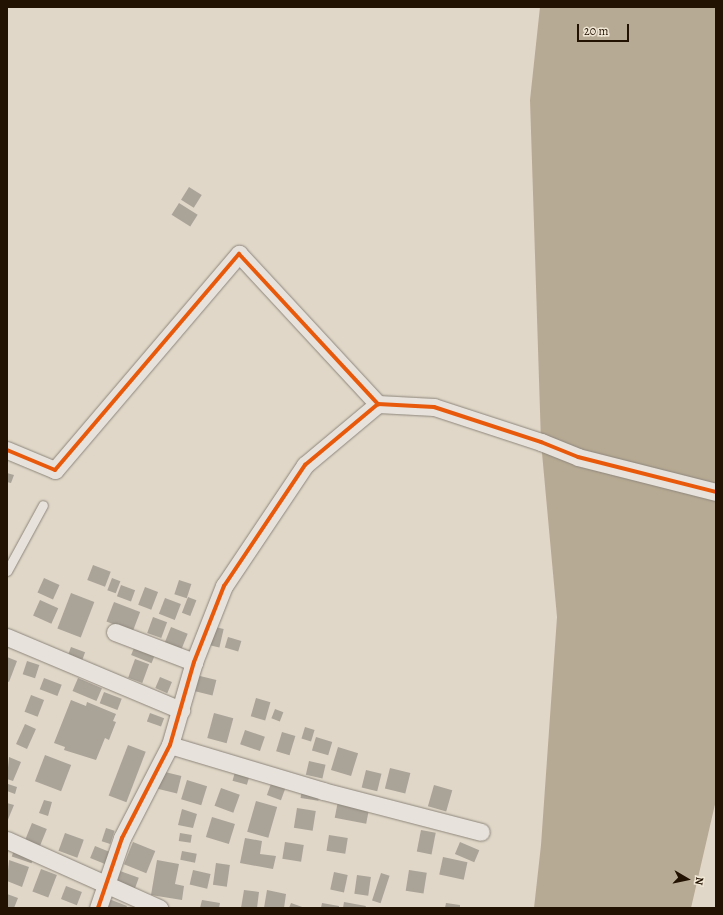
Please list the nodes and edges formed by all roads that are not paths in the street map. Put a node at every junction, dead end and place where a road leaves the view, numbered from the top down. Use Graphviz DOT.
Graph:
graph roads {
  1 [pos="378,404"];
  2 [pos="7,450"];
  3 [pos="716,492"];
  4 [pos="43,505"];
  5 [pos="7,571"];
  6 [pos="115,632"];
  7 [pos="7,637"];
  8 [pos="194,662"];
  9 [pos="182,710"];
  10 [pos="170,745"];
  11 [pos="481,832"];
  12 [pos="7,840"];
  13 [pos="107,884"];
  14 [pos="98,908"];
  15 [pos="159,908"];
  1 -- 2 [label="street"];
  1 -- 3 [label="street"];
  1 -- 8 [label="street"];
  4 -- 5 [label="lane"];
  6 -- 8 [label="street"];
  7 -- 9 [label="street"];
  8 -- 9 [label="street"];
  9 -- 10 [label="street"];
  10 -- 11 [label="street"];
  10 -- 13 [label="street"];
  12 -- 13 [label="street"];
  13 -- 14 [label="street"];
  13 -- 15 [label="street"];
}
